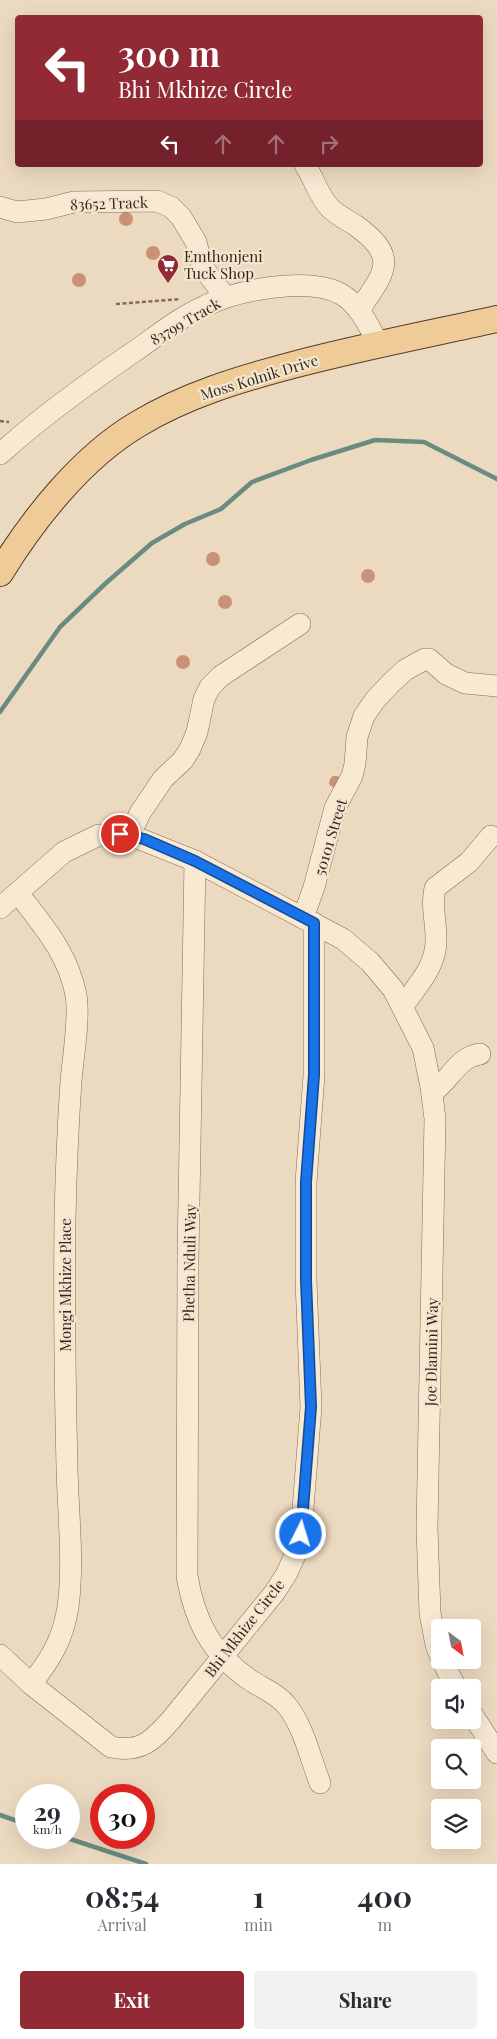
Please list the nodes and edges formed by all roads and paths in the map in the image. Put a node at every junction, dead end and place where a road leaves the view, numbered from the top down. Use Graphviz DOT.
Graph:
graph roads {
  1 [pos="306,167"];
  2 [pos="0,207"];
  3 [pos="225,297"];
  4 [pos="180,299"];
  5 [pos="116,304"];
  6 [pos="359,310"];
  7 [pos="497,319"];
  8 [pos="379,345"];
  9 [pos="0,454"];
  10 [pos="0,573"];
  11 [pos="300,624"];
  12 [pos="497,686"];
  13 [pos="130,835"];
  14 [pos="491,836"];
  15 [pos="195,861"];
  16 [pos="18,893"];
  17 [pos="0,908"];
  18 [pos="309,920"];
  19 [pos="403,1006"];
  20 [pos="480,1054"];
  21 [pos="432,1093"];
  22 [pos="431,1619"];
  23 [pos="0,1654"];
  24 [pos="222,1657"];
  25 [pos="31,1684"];
  26 [pos="481,1725"];
  27 [pos="495,1743"];
  28 [pos="320,1784"];
  1 -- 6 [label="street"];
  2 -- 3 [label="street, 83652 Track"];
  3 -- 6 [label="street, 83799 Track"];
  3 -- 9 [label="street, 83799 Track"];
  4 -- 5 [label="path"];
  6 -- 8 [label="street, 83799 Track"];
  7 -- 8 [label="main road, Moss Kolnik Drive"];
  8 -- 10 [label="main road, Moss Kolnik Drive"];
  11 -- 13 [label="street"];
  12 -- 18 [label="street, 50101 Street"];
  13 -- 15 [label="street"];
  13 -- 16 [label="street"];
  14 -- 19 [label="street"];
  15 -- 18 [label="street"];
  15 -- 24 [label="street, Phetha Nduli Way"];
  16 -- 17 [label="street"];
  16 -- 25 [label="street, Mongi Mkhize Place"];
  18 -- 19 [label="street"];
  18 -- 24 [label="street, Bhi Mkhize Circle"];
  19 -- 21 [label="street, Joe Dlamini Way"];
  20 -- 21 [label="street"];
  21 -- 22 [label="street, Joe Dlamini Way"];
  23 -- 25 [label="street, Bhi Mkhize Circle"];
  24 -- 25 [label="street, Bhi Mkhize Circle"];
  24 -- 28 [label="street, Phetha Nduli Way"];
  26 -- 27 [label="street"];
}
